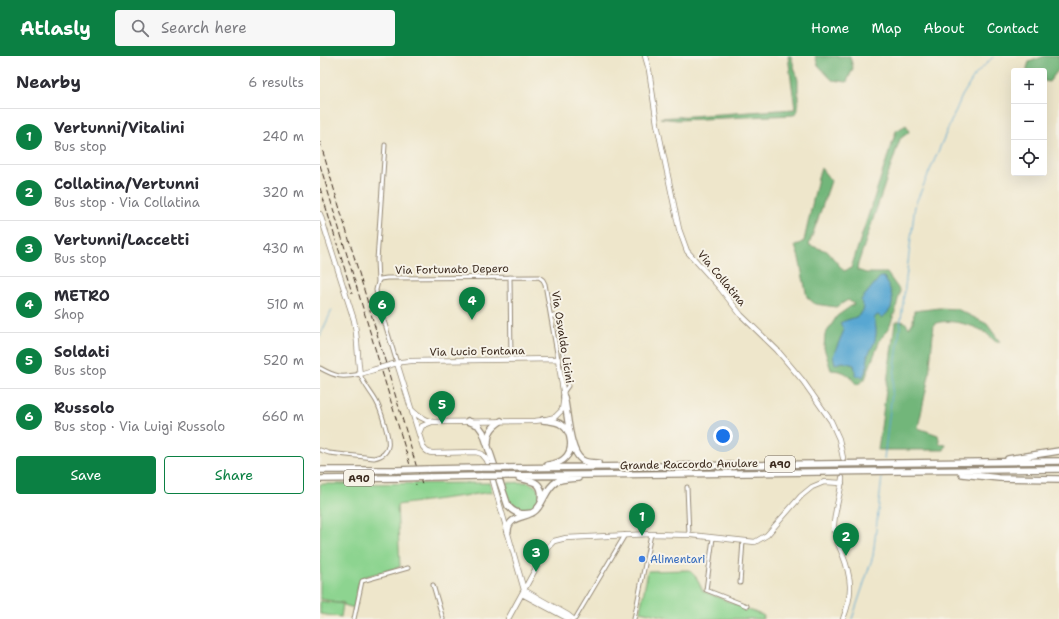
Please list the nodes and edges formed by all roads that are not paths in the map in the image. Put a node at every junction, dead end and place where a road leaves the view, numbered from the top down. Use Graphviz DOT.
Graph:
graph roads {
  1 [pos="645,56"];
  2 [pos="385,145"];
  3 [pos="320,214"];
  4 [pos="510,277"];
  5 [pos="543,280"];
  6 [pos="378,282"];
  7 [pos="550,315"];
  8 [pos="511,359"];
  9 [pos="558,360"];
  10 [pos="396,363"];
  11 [pos="320,368"];
  12 [pos="360,374"];
  13 [pos="563,395"];
  14 [pos="412,409"];
  15 [pos="543,420"];
  16 [pos="468,421"];
  17 [pos="501,421"];
  18 [pos="433,422"];
  19 [pos="419,435"];
  20 [pos="489,447"];
  21 [pos="320,450"];
  22 [pos="1059,451"];
  23 [pos="843,458"];
  24 [pos="1059,461"];
  25 [pos="988,462"];
  26 [pos="528,467"];
  27 [pos="630,467"];
  28 [pos="1059,469"];
  29 [pos="320,470"];
  30 [pos="945,471"];
  31 [pos="607,475"];
  32 [pos="505,476"];
  33 [pos="1059,478"];
  34 [pos="320,479"];
  35 [pos="687,487"];
  36 [pos="541,502"];
  37 [pos="532,513"];
  38 [pos="508,532"];
  39 [pos="651,534"];
  40 [pos="625,535"];
  41 [pos="689,535"];
  42 [pos="713,538"];
  43 [pos="743,541"];
  44 [pos="408,568"];
  45 [pos="740,583"];
  46 [pos="433,585"];
  47 [pos="523,592"];
  48 [pos="747,606"];
  49 [pos="567,617"];
  50 [pos="354,619"];
  51 [pos="443,619"];
  52 [pos="508,619"];
  53 [pos="574,619"];
  54 [pos="634,619"];
  55 [pos="843,619"];
  1 -- 23 [label="street, Via Collatina"];
  2 -- 6 [label="street"];
  3 -- 12 [label="street"];
  4 -- 5 [label="street, Via Fortunato Depero"];
  4 -- 6 [label="street, Via Fortunato Depero"];
  4 -- 8 [label="street"];
  5 -- 7 [label="street, Via Osvaldo Licini"];
  6 -- 10 [label="street"];
  7 -- 9 [label="street, Via Osvaldo Licini"];
  7 -- 13 [label="street"];
  8 -- 9 [label="street, Via Lucio Fontana"];
  8 -- 10 [label="street, Via Lucio Fontana"];
  9 -- 13 [label="street, Via Osvaldo Licini"];
  10 -- 12 [label="street, Via Lucio Fontana, bridge"];
  10 -- 14 [label="street"];
  11 -- 12 [label="street"];
  12 -- 21 [label="street"];
  13 -- 15 [label="street"];
  13 -- 27 [label="highway"];
  14 -- 18 [label="street"];
  14 -- 19 [label="street"];
  15 -- 17 [label="street"];
  15 -- 26 [label="highway"];
  16 -- 17 [label="street"];
  16 -- 18 [label="street"];
  16 -- 20 [label="highway"];
  17 -- 20 [label="highway"];
  18 -- 19 [label="street"];
  19 -- 38 [label="street"];
  20 -- 37 [label="highway"];
  22 -- 25 [label="highway"];
  24 -- 25 [label="highway, Grande Raccordo Anulare / A90"];
  25 -- 27 [label="highway, Grande Raccordo Anulare / A90"];
  26 -- 27 [label="highway, Grande Raccordo Anulare / A90"];
  26 -- 29 [label="highway, Grande Raccordo Anulare / A90, bridge"];
  28 -- 30 [label="highway, Grande Raccordo Anulare / A90"];
  30 -- 31 [label="highway, Grande Raccordo Anulare / A90"];
  30 -- 33 [label="highway"];
  31 -- 32 [label="highway, Grande Raccordo Anulare / A90"];
  31 -- 36 [label="highway"];
  32 -- 34 [label="highway, Grande Raccordo Anulare / A90, bridge"];
  32 -- 36 [label="highway"];
  35 -- 41 [label="street"];
  36 -- 37 [label="highway"];
  37 -- 38 [label="highway"];
  38 -- 47 [label="street"];
  39 -- 40 [label="street"];
  39 -- 41 [label="street"];
  39 -- 54 [label="street"];
  40 -- 47 [label="street"];
  40 -- 53 [label="street"];
  41 -- 42 [label="street"];
  42 -- 43 [label="street"];
  42 -- 48 [label="street"];
  43 -- 45 [label="street"];
  43 -- 55 [label="street"];
  44 -- 50 [label="street"];
  46 -- 51 [label="street"];
  47 -- 49 [label="street"];
  47 -- 52 [label="street"];
  49 -- 53 [label="street"];
}
